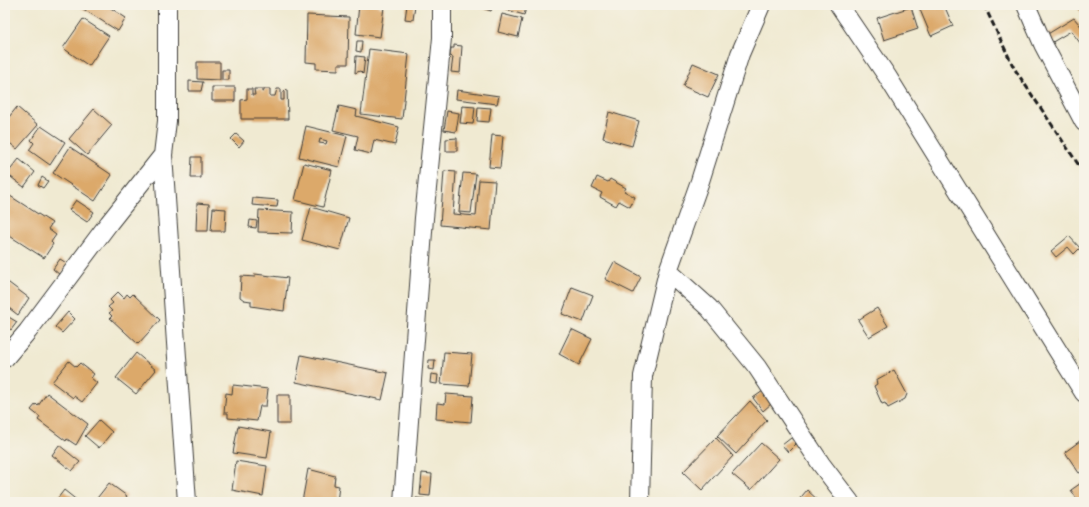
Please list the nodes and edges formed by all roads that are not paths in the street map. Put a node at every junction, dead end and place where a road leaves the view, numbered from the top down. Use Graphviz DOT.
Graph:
graph roads {
  1 [pos="167,5"];
  2 [pos="442,5"];
  3 [pos="761,5"];
  4 [pos="839,5"];
  5 [pos="1026,5"];
  6 [pos="1084,122"];
  7 [pos="163,155"];
  8 [pos="668,271"];
  9 [pos="5,358"];
  10 [pos="1084,393"];
  11 [pos="187,502"];
  12 [pos="403,502"];
  13 [pos="640,502"];
  14 [pos="850,502"];
  1 -- 7 [label="street"];
  2 -- 12 [label="street"];
  3 -- 8 [label="street"];
  4 -- 10 [label="street"];
  5 -- 6 [label="street"];
  7 -- 9 [label="street"];
  7 -- 11 [label="street"];
  8 -- 13 [label="street"];
  8 -- 14 [label="street"];
}
